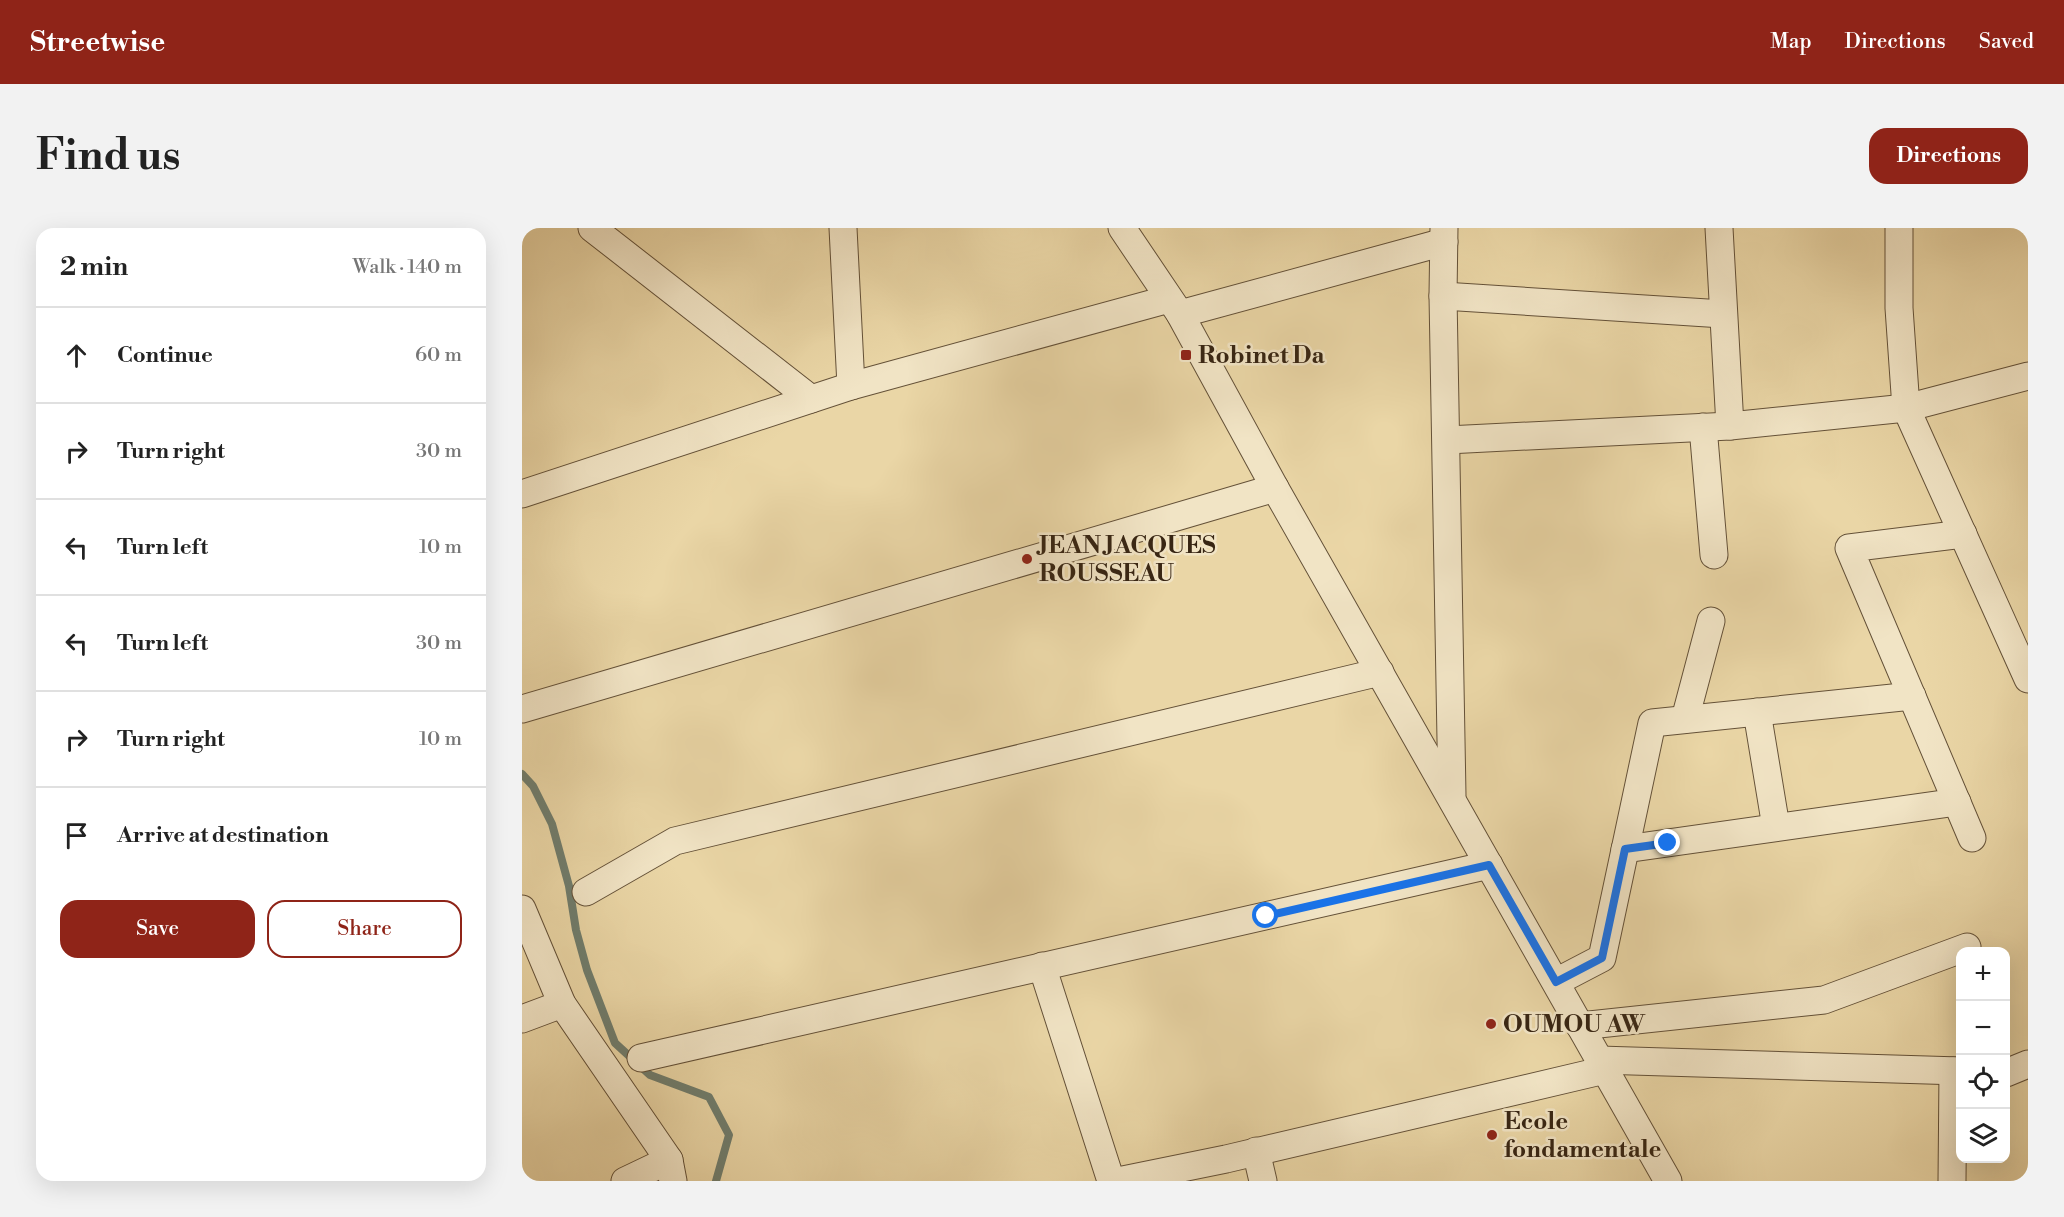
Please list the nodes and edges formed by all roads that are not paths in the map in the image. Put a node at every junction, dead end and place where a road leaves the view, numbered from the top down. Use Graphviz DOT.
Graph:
graph roads {
  1 [pos="592,228"];
  2 [pos="843,228"];
  3 [pos="1122,228"];
  4 [pos="1719,228"];
  5 [pos="1899,228"];
  6 [pos="1444,235"];
  7 [pos="1443,297"];
  8 [pos="1175,307"];
  9 [pos="1723,314"];
  10 [pos="2028,376"];
  11 [pos="851,386"];
  12 [pos="811,399"];
  13 [pos="1906,408"];
  14 [pos="1716,427"];
  15 [pos="1447,440"];
  16 [pos="1275,488"];
  17 [pos="522,494"];
  18 [pos="1963,534"];
  19 [pos="1714,555"];
  20 [pos="1711,621"];
  21 [pos="1380,672"];
  22 [pos="2028,679"];
  23 [pos="1912,696"];
  24 [pos="522,709"];
  25 [pos="1757,712"];
  26 [pos="1685,719"];
  27 [pos="1452,800"];
  28 [pos="1957,802"];
  29 [pos="1776,827"];
  30 [pos="1972,838"];
  31 [pos="1625,849"];
  32 [pos="1489,865"];
  33 [pos="586,892"];
  34 [pos="522,909"];
  35 [pos="1956,951"];
  36 [pos="1042,966"];
  37 [pos="1556,982"];
  38 [pos="562,1004"];
  39 [pos="522,1019"];
  40 [pos="1580,1026"];
  41 [pos="641,1058"];
  42 [pos="2028,1064"];
  43 [pos="1602,1065"];
  44 [pos="1956,1071"];
  45 [pos="2010,1071"];
  46 [pos="2010,1073"];
  47 [pos="2028,1073"];
  48 [pos="1956,1093"];
  49 [pos="1257,1152"];
  50 [pos="671,1170"];
  51 [pos="625,1181"];
  52 [pos="1111,1181"];
  53 [pos="1118,1181"];
  54 [pos="1263,1181"];
  55 [pos="1668,1181"];
  56 [pos="1952,1181"];
  1 -- 12 [label="street"];
  2 -- 11 [label="street"];
  3 -- 8 [label="street"];
  4 -- 9 [label="street"];
  5 -- 13 [label="street"];
  6 -- 7 [label="street"];
  6 -- 8 [label="street"];
  7 -- 9 [label="street"];
  7 -- 15 [label="street"];
  8 -- 11 [label="street"];
  8 -- 16 [label="street"];
  9 -- 14 [label="street"];
  10 -- 13 [label="street"];
  11 -- 12 [label="street"];
  12 -- 17 [label="street"];
  13 -- 14 [label="street"];
  13 -- 18 [label="street"];
  14 -- 15 [label="street"];
  14 -- 19 [label="street"];
  15 -- 27 [label="street"];
  16 -- 21 [label="street"];
  16 -- 24 [label="street"];
  18 -- 22 [label="street"];
  18 -- 23 [label="street"];
  20 -- 26 [label="street"];
  21 -- 27 [label="street"];
  21 -- 33 [label="street"];
  23 -- 25 [label="street"];
  23 -- 28 [label="street"];
  25 -- 26 [label="street"];
  25 -- 29 [label="street"];
  26 -- 31 [label="street"];
  27 -- 32 [label="street"];
  28 -- 29 [label="street"];
  28 -- 30 [label="street"];
  29 -- 31 [label="street"];
  31 -- 37 [label="street"];
  32 -- 36 [label="street"];
  32 -- 37 [label="street"];
  34 -- 38 [label="street"];
  35 -- 40 [label="street"];
  36 -- 41 [label="street"];
  36 -- 52 [label="street"];
  37 -- 40 [label="street"];
  38 -- 39 [label="street"];
  38 -- 50 [label="street"];
  40 -- 43 [label="street"];
  42 -- 45 [label="street"];
  43 -- 44 [label="street"];
  43 -- 49 [label="street"];
  43 -- 55 [label="street"];
  46 -- 47 [label="street"];
  48 -- 56 [label="street"];
  49 -- 53 [label="street"];
  49 -- 54 [label="street"];
  50 -- 51 [label="street"];
}
